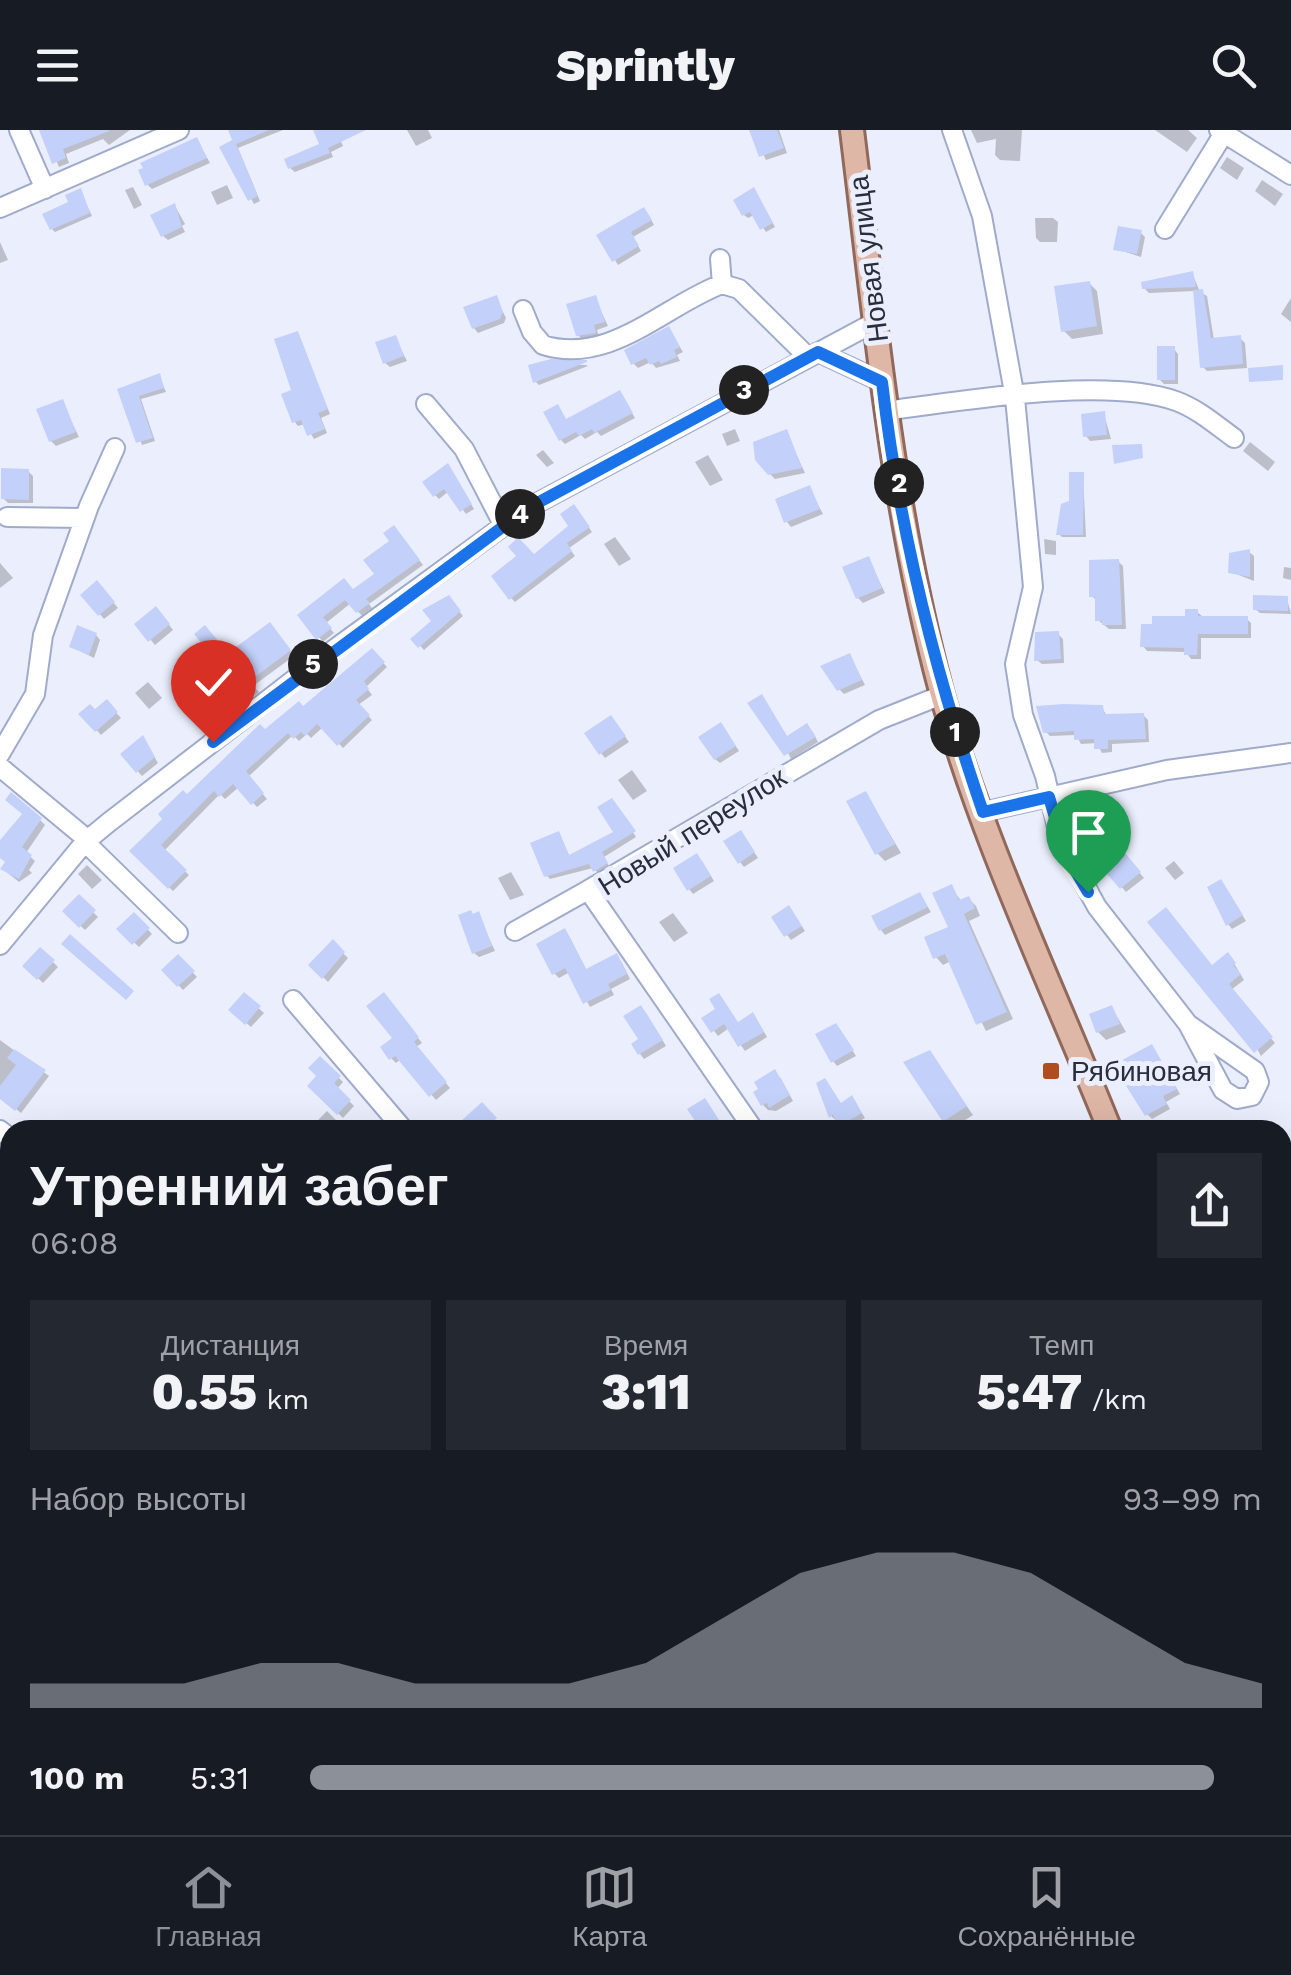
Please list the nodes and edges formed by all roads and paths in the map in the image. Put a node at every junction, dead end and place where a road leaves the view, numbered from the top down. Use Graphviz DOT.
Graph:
graph roads {
  1 [pos="19,130"];
  2 [pos="179,130"];
  3 [pos="852,130"];
  4 [pos="952,130"];
  5 [pos="1222,132"];
  6 [pos="1291,174"];
  7 [pos="45,188"];
  8 [pos="0,208"];
  9 [pos="1166,229"];
  10 [pos="720,260"];
  11 [pos="722,284"];
  12 [pos="523,310"];
  13 [pos="875,322"];
  14 [pos="813,355"];
  15 [pos="882,382"];
  16 [pos="1015,398"];
  17 [pos="426,404"];
  18 [pos="885,410"];
  19 [pos="1234,438"];
  20 [pos="115,448"];
  21 [pos="6,517"];
  22 [pos="84,518"];
  23 [pos="504,526"];
  24 [pos="942,695"];
  25 [pos="1291,753"];
  26 [pos="0,754"];
  27 [pos="0,767"];
  28 [pos="1049,797"];
  29 [pos="983,812"];
  30 [pos="86,841"];
  31 [pos="588,890"];
  32 [pos="516,931"];
  33 [pos="178,933"];
  34 [pos="0,945"];
  35 [pos="294,1000"];
  36 [pos="1188,1024"];
  37 [pos="396,1120"];
  38 [pos="747,1120"];
  39 [pos="1106,1120"];
  1 -- 7 [label="street"];
  2 -- 7 [label="street"];
  3 -- 13 [label="main road, Новая улица"];
  4 -- 16 [label="street"];
  5 -- 6 [label="street"];
  5 -- 9 [label="street"];
  7 -- 8 [label="street"];
  10 -- 11 [label="street"];
  11 -- 12 [label="street"];
  11 -- 14 [label="street"];
  13 -- 14 [label="street"];
  13 -- 15 [label="main road, Новая улица"];
  14 -- 15 [label="street"];
  14 -- 23 [label="street"];
  15 -- 18 [label="main road, Новая улица"];
  16 -- 18 [label="street"];
  16 -- 19 [label="street"];
  16 -- 28 [label="street"];
  17 -- 23 [label="street"];
  18 -- 24 [label="main road, Новая улица"];
  20 -- 22 [label="street"];
  21 -- 22 [label="street"];
  22 -- 26 [label="street"];
  23 -- 30 [label="street"];
  24 -- 29 [label="main road, Новая улица"];
  24 -- 31 [label="street, Новый переулок"];
  25 -- 28 [label="street"];
  27 -- 30 [label="street"];
  28 -- 29 [label="street"];
  28 -- 36 [label="street"];
  29 -- 39 [label="main road, Новая улица"];
  30 -- 33 [label="street"];
  30 -- 34 [label="street"];
  31 -- 32 [label="street"];
  31 -- 38 [label="street, Новый переулок"];
  35 -- 37 [label="street"];
}
